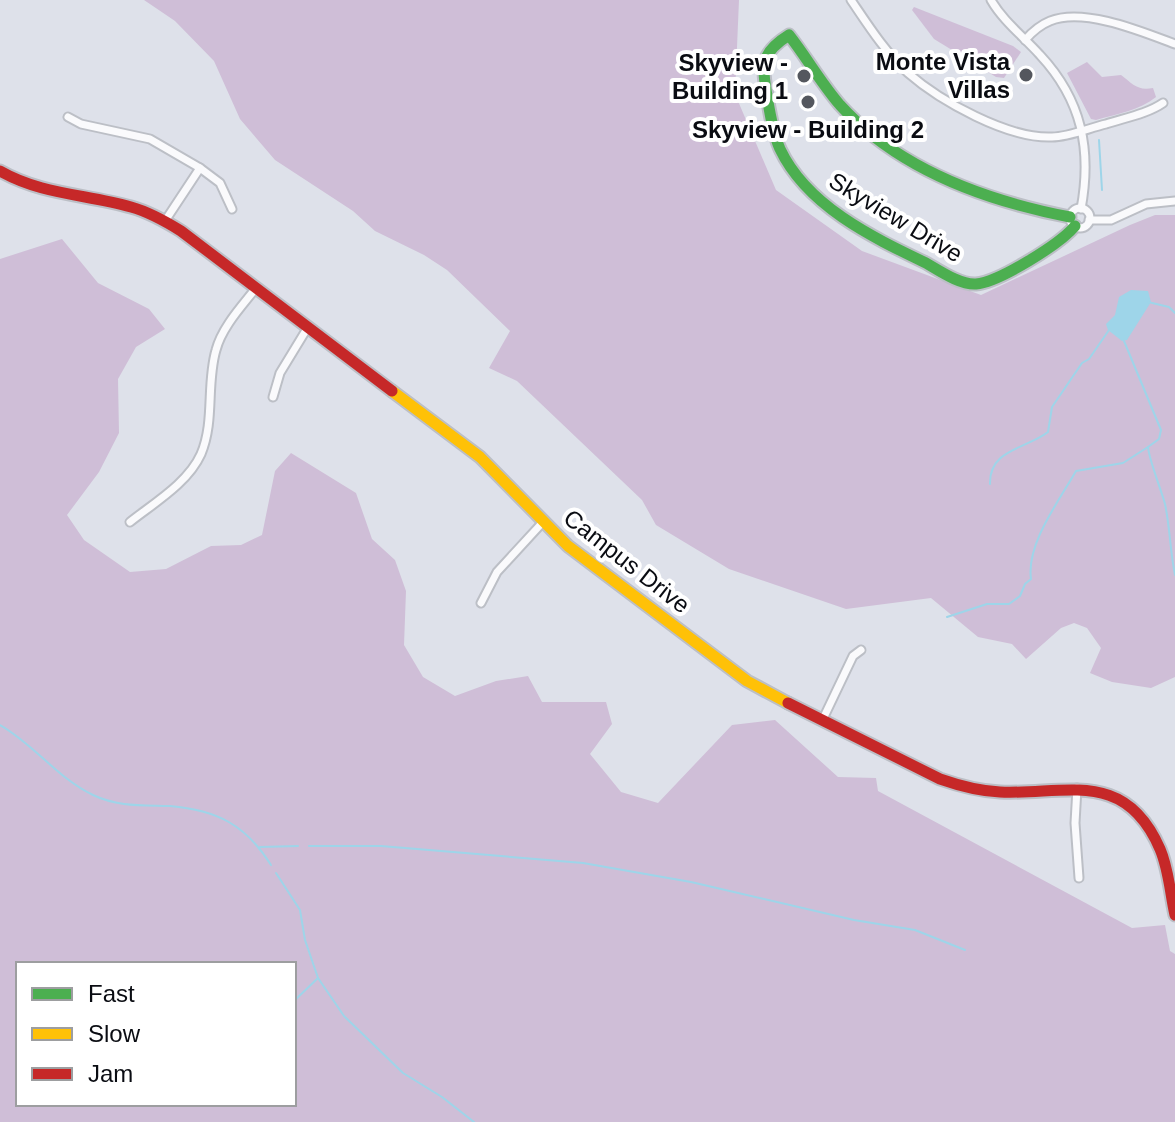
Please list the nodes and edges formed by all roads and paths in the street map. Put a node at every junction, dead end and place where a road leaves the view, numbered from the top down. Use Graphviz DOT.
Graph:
graph roads {
  1 [pos="851,0"];
  2 [pos="991,0"];
  3 [pos="1025,40"];
  4 [pos="1175,44"];
  5 [pos="1163,103"];
  6 [pos="68,117"];
  7 [pos="1083,130"];
  8 [pos="200,168"];
  9 [pos="0,171"];
  10 [pos="1175,201"];
  11 [pos="232,209"];
  12 [pos="1081,209"];
  13 [pos="1089,220"];
  14 [pos="165,221"];
  15 [pos="1072,221"];
  16 [pos="256,288"];
  17 [pos="308,327"];
  18 [pos="273,397"];
  19 [pos="130,522"];
  20 [pos="543,522"];
  21 [pos="481,603"];
  22 [pos="861,650"];
  23 [pos="822,721"];
  24 [pos="1077,788"];
  25 [pos="1079,878"];
  26 [pos="1172,879"];
  27 [pos="1175,915"];
  1 -- 7 [label="street"];
  2 -- 3 [label="street"];
  3 -- 4 [label="street"];
  3 -- 7 [label="street"];
  5 -- 7 [label="street"];
  6 -- 8 [label="street"];
  7 -- 12 [label="street"];
  8 -- 11 [label="street"];
  8 -- 14 [label="street"];
  9 -- 14 [label="street, Campus Drive"];
  10 -- 13 [label="street"];
  12 -- 13 [label="street"];
  12 -- 15 [label="street"];
  13 -- 15 [label="street"];
  14 -- 16 [label="street, Campus Drive"];
  15 -- 15 [label="street, Skyview Drive"];
  16 -- 17 [label="street, Campus Drive"];
  16 -- 19 [label="street"];
  17 -- 18 [label="street"];
  17 -- 20 [label="street, Campus Drive"];
  20 -- 21 [label="street"];
  20 -- 23 [label="street, Campus Drive"];
  22 -- 23 [label="street"];
  23 -- 24 [label="street, Campus Drive"];
  24 -- 25 [label="street"];
  24 -- 26 [label="street, Campus Drive"];
  26 -- 27 [label="street, Campus Drive"];
}
